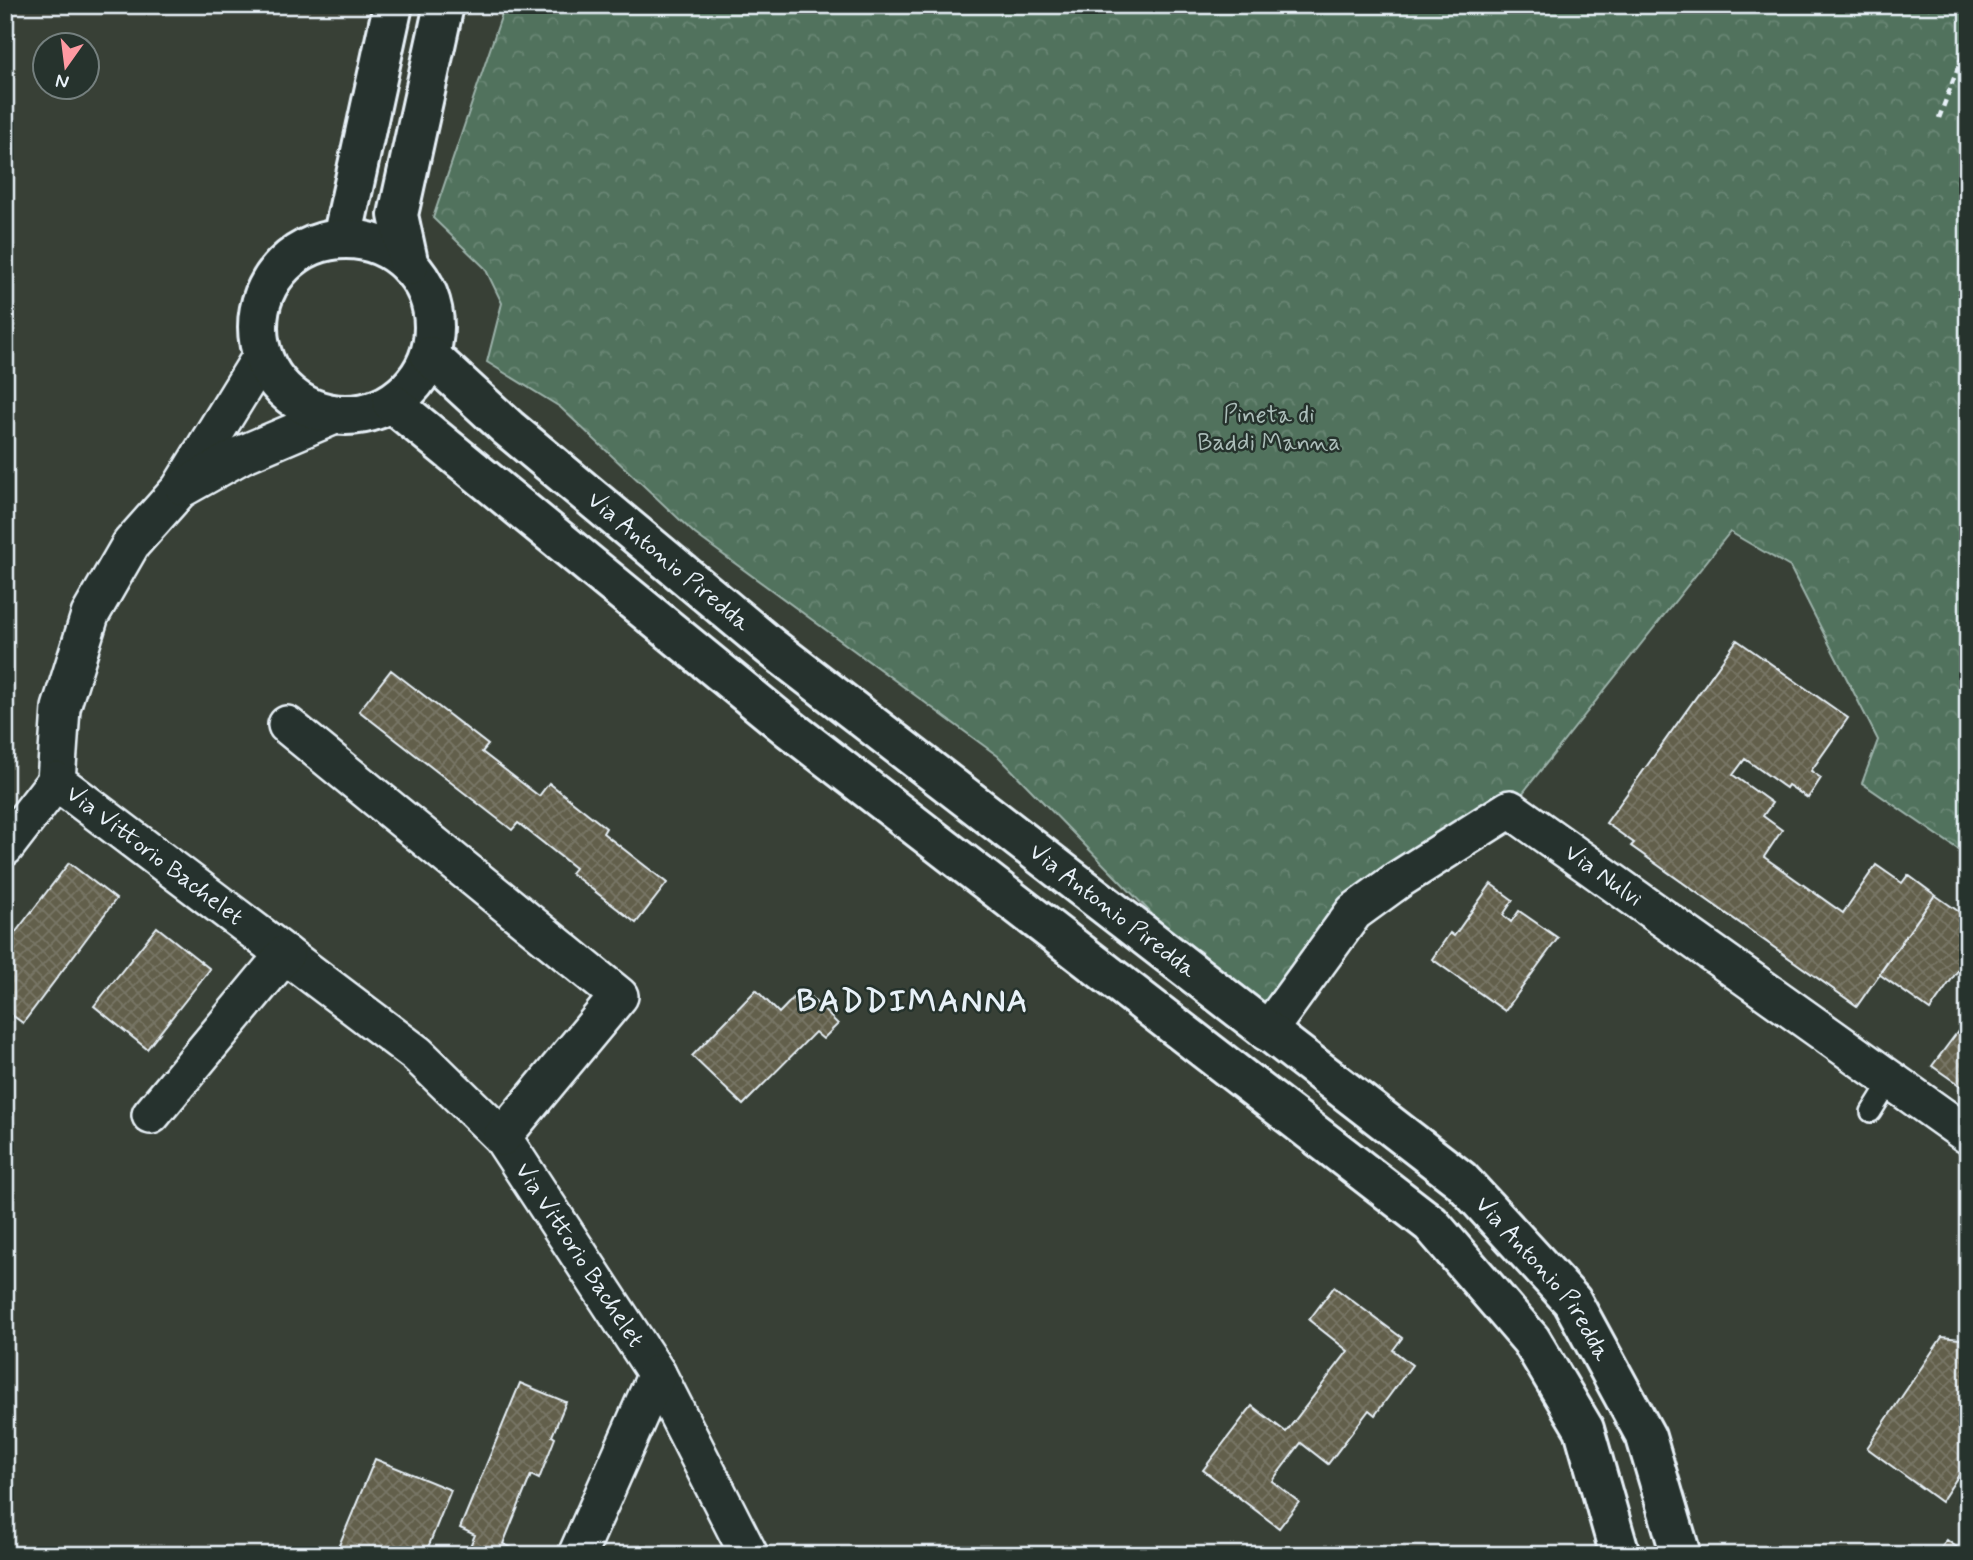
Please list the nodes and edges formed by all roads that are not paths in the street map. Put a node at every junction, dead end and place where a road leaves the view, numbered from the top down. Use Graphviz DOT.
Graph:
graph roads {
  1 [pos="393,5"];
  2 [pos="444,5"];
  3 [pos="342,239"];
  4 [pos="409,265"];
  5 [pos="262,356"];
  6 [pos="430,356"];
  7 [pos="392,403"];
  8 [pos="335,415"];
  9 [pos="180,489"];
  10 [pos="287,725"];
  11 [pos="56,781"];
  12 [pos="5,846"];
  13 [pos="285,954"];
  14 [pos="1267,1032"];
  15 [pos="1891,1080"];
  16 [pos="1871,1112"];
  17 [pos="151,1115"];
  18 [pos="1968,1135"];
  19 [pos="502,1137"];
  20 [pos="657,1374"];
  21 [pos="1618,1549"];
  22 [pos="577,1555"];
  23 [pos="749,1555"];
  24 [pos="1681,1555"];
  1 -- 3 [label="street"];
  2 -- 4 [label="street"];
  3 -- 4 [label="street"];
  3 -- 5 [label="street"];
  4 -- 6 [label="street"];
  5 -- 8 [label="street"];
  5 -- 9 [label="street, Via Vittorio Bachelet"];
  6 -- 7 [label="street"];
  6 -- 14 [label="street, Via Antonio Piredda"];
  7 -- 8 [label="street"];
  7 -- 21 [label="street, Via Antonio Piredda"];
  8 -- 9 [label="street, Via Vittorio Bachelet"];
  9 -- 11 [label="street, Via Vittorio Bachelet"];
  10 -- 19 [label="street, Via Vittorio Bachelet"];
  11 -- 12 [label="street"];
  11 -- 13 [label="street, Via Vittorio Bachelet"];
  13 -- 17 [label="street"];
  13 -- 19 [label="street, Via Vittorio Bachelet"];
  14 -- 15 [label="street, Via Nulvi"];
  14 -- 24 [label="street, Via Antonio Piredda"];
  15 -- 16 [label="lane"];
  15 -- 18 [label="street, Via Nulvi"];
  19 -- 20 [label="street, Via Vittorio Bachelet"];
  20 -- 22 [label="street"];
  20 -- 23 [label="street, Via Vittorio Bachelet"];
}
